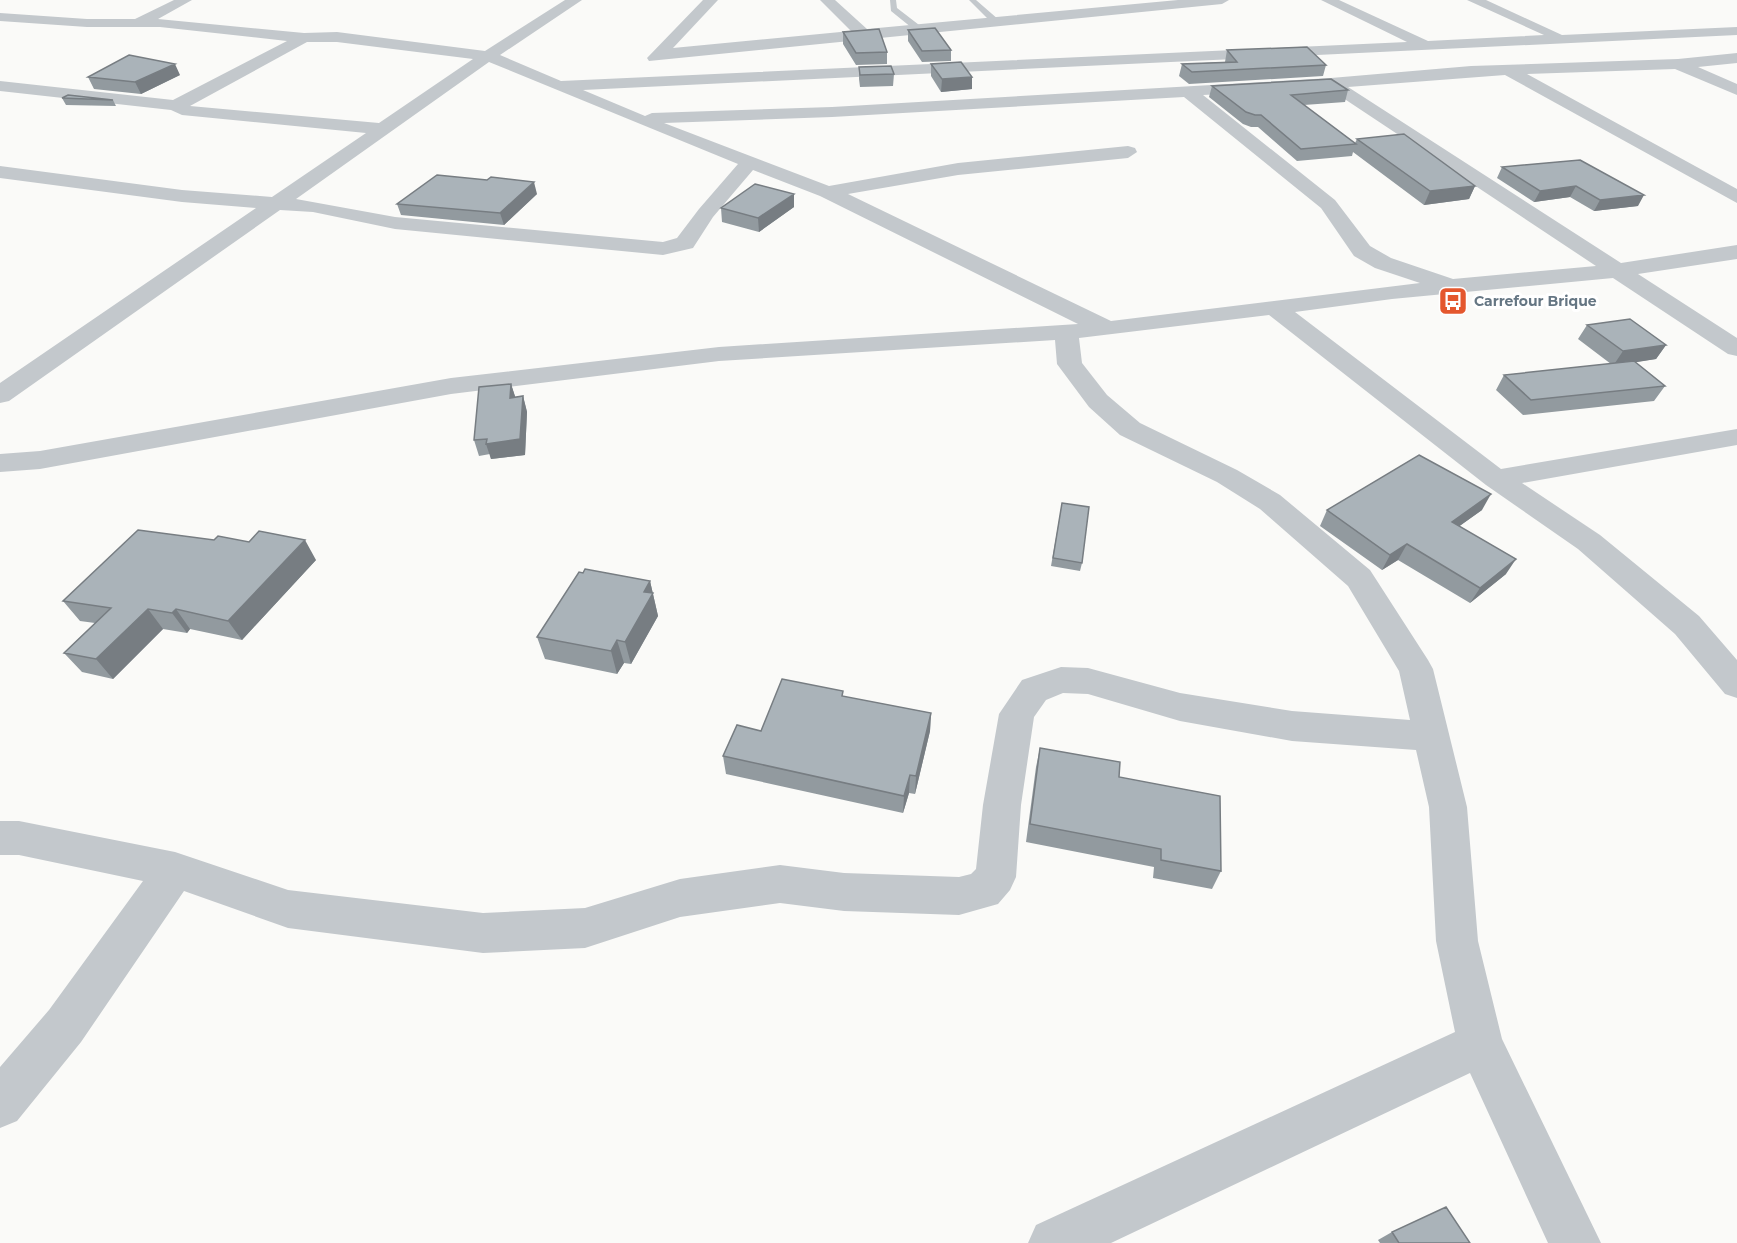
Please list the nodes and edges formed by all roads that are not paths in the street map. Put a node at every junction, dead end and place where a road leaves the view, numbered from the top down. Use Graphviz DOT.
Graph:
graph roads {
  1 [pos="185,0"];
  2 [pos="575,0"];
  3 [pos="711,0"];
  4 [pos="827,0"];
  5 [pos="893,0"];
  6 [pos="972,0"];
  7 [pos="1222,0"];
  8 [pos="1328,0"];
  9 [pos="1474,0"];
  10 [pos="1179,2"];
  11 [pos="1032,6"];
  12 [pos="0,17"];
  13 [pos="1048,17"];
  14 [pos="996,22"];
  15 [pos="138,23"];
  16 [pos="920,30"];
  17 [pos="1737,31"];
  18 [pos="1064,32"];
  19 [pos="864,35"];
  20 [pos="304,38"];
  21 [pos="1564,39"];
  22 [pos="1427,46"];
  23 [pos="1080,47"];
  24 [pos="665,53"];
  25 [pos="488,56"];
  26 [pos="1737,58"];
  27 [pos="1096,62"];
  28 [pos="1678,64"];
  29 [pos="1471,71"];
  30 [pos="1510,71"];
  31 [pos="617,83"];
  32 [pos="1331,83"];
  33 [pos="0,86"];
  34 [pos="559,86"];
  35 [pos="1186,90"];
  36 [pos="1737,90"];
  37 [pos="176,106"];
  38 [pos="635,118"];
  39 [pos="383,129"];
  40 [pos="1128,152"];
  41 [pos="749,163"];
  42 [pos="0,171"];
  43 [pos="827,192"];
  44 [pos="1737,197"];
  45 [pos="277,203"];
  46 [pos="1737,252"];
  47 [pos="1616,271"];
  48 [pos="1454,286"];
  49 [pos="1275,308"];
  50 [pos="1108,329"];
  51 [pos="1066,332"];
  52 [pos="1737,349"];
  53 [pos="0,395"];
  54 [pos="1737,437"];
  55 [pos="0,463"];
  56 [pos="1496,479"];
  57 [pos="1737,684"];
  58 [pos="1432,736"];
  59 [pos="0,838"];
  60 [pos="175,870"];
  61 [pos="1480,1044"];
  62 [pos="0,1104"];
  63 [pos="1054,1243"];
  64 [pos="1575,1243"];
  1 -- 15 [label="street"];
  2 -- 25 [label="street"];
  3 -- 24 [label="street"];
  4 -- 19 [label="street"];
  5 -- 16 [label="lane"];
  6 -- 14 [label="lane"];
  7 -- 10 [label="street"];
  8 -- 22 [label="street"];
  9 -- 21 [label="street"];
  10 -- 13 [label="street"];
  11 -- 13 [label="street"];
  12 -- 15 [label="street"];
  13 -- 14 [label="street"];
  13 -- 18 [label="street"];
  14 -- 16 [label="street"];
  15 -- 20 [label="street"];
  16 -- 19 [label="street"];
  17 -- 21 [label="street"];
  19 -- 24 [label="street"];
  20 -- 25 [label="street"];
  20 -- 37 [label="street"];
  21 -- 22 [label="street"];
  22 -- 27 [label="street"];
  22 -- 29 [label="street"];
  23 -- 27 [label="street"];
  24 -- 31 [label="street"];
  25 -- 34 [label="street"];
  25 -- 39 [label="street"];
  26 -- 28 [label="street"];
  27 -- 31 [label="street"];
  28 -- 30 [label="street"];
  28 -- 36 [label="street"];
  29 -- 30 [label="street"];
  29 -- 32 [label="street"];
  30 -- 44 [label="street"];
  31 -- 34 [label="street"];
  32 -- 35 [label="street"];
  32 -- 47 [label="street"];
  33 -- 37 [label="street"];
  34 -- 38 [label="street"];
  35 -- 38 [label="street"];
  35 -- 48 [label="street"];
  37 -- 39 [label="street"];
  38 -- 41 [label="street"];
  39 -- 45 [label="street"];
  40 -- 43 [label="street"];
  41 -- 43 [label="street"];
  41 -- 45 [label="street"];
  42 -- 45 [label="street"];
  43 -- 50 [label="street"];
  45 -- 53 [label="street"];
  46 -- 47 [label="street"];
  47 -- 48 [label="street"];
  47 -- 52 [label="street"];
  48 -- 49 [label="street"];
  49 -- 50 [label="street"];
  49 -- 56 [label="street"];
  50 -- 51 [label="street"];
  51 -- 55 [label="street"];
  51 -- 58 [label="street"];
  54 -- 56 [label="street"];
  56 -- 57 [label="street"];
  58 -- 60 [label="street"];
  58 -- 61 [label="street"];
  59 -- 60 [label="street"];
  60 -- 62 [label="street"];
  61 -- 63 [label="street"];
  61 -- 64 [label="street"];
}
